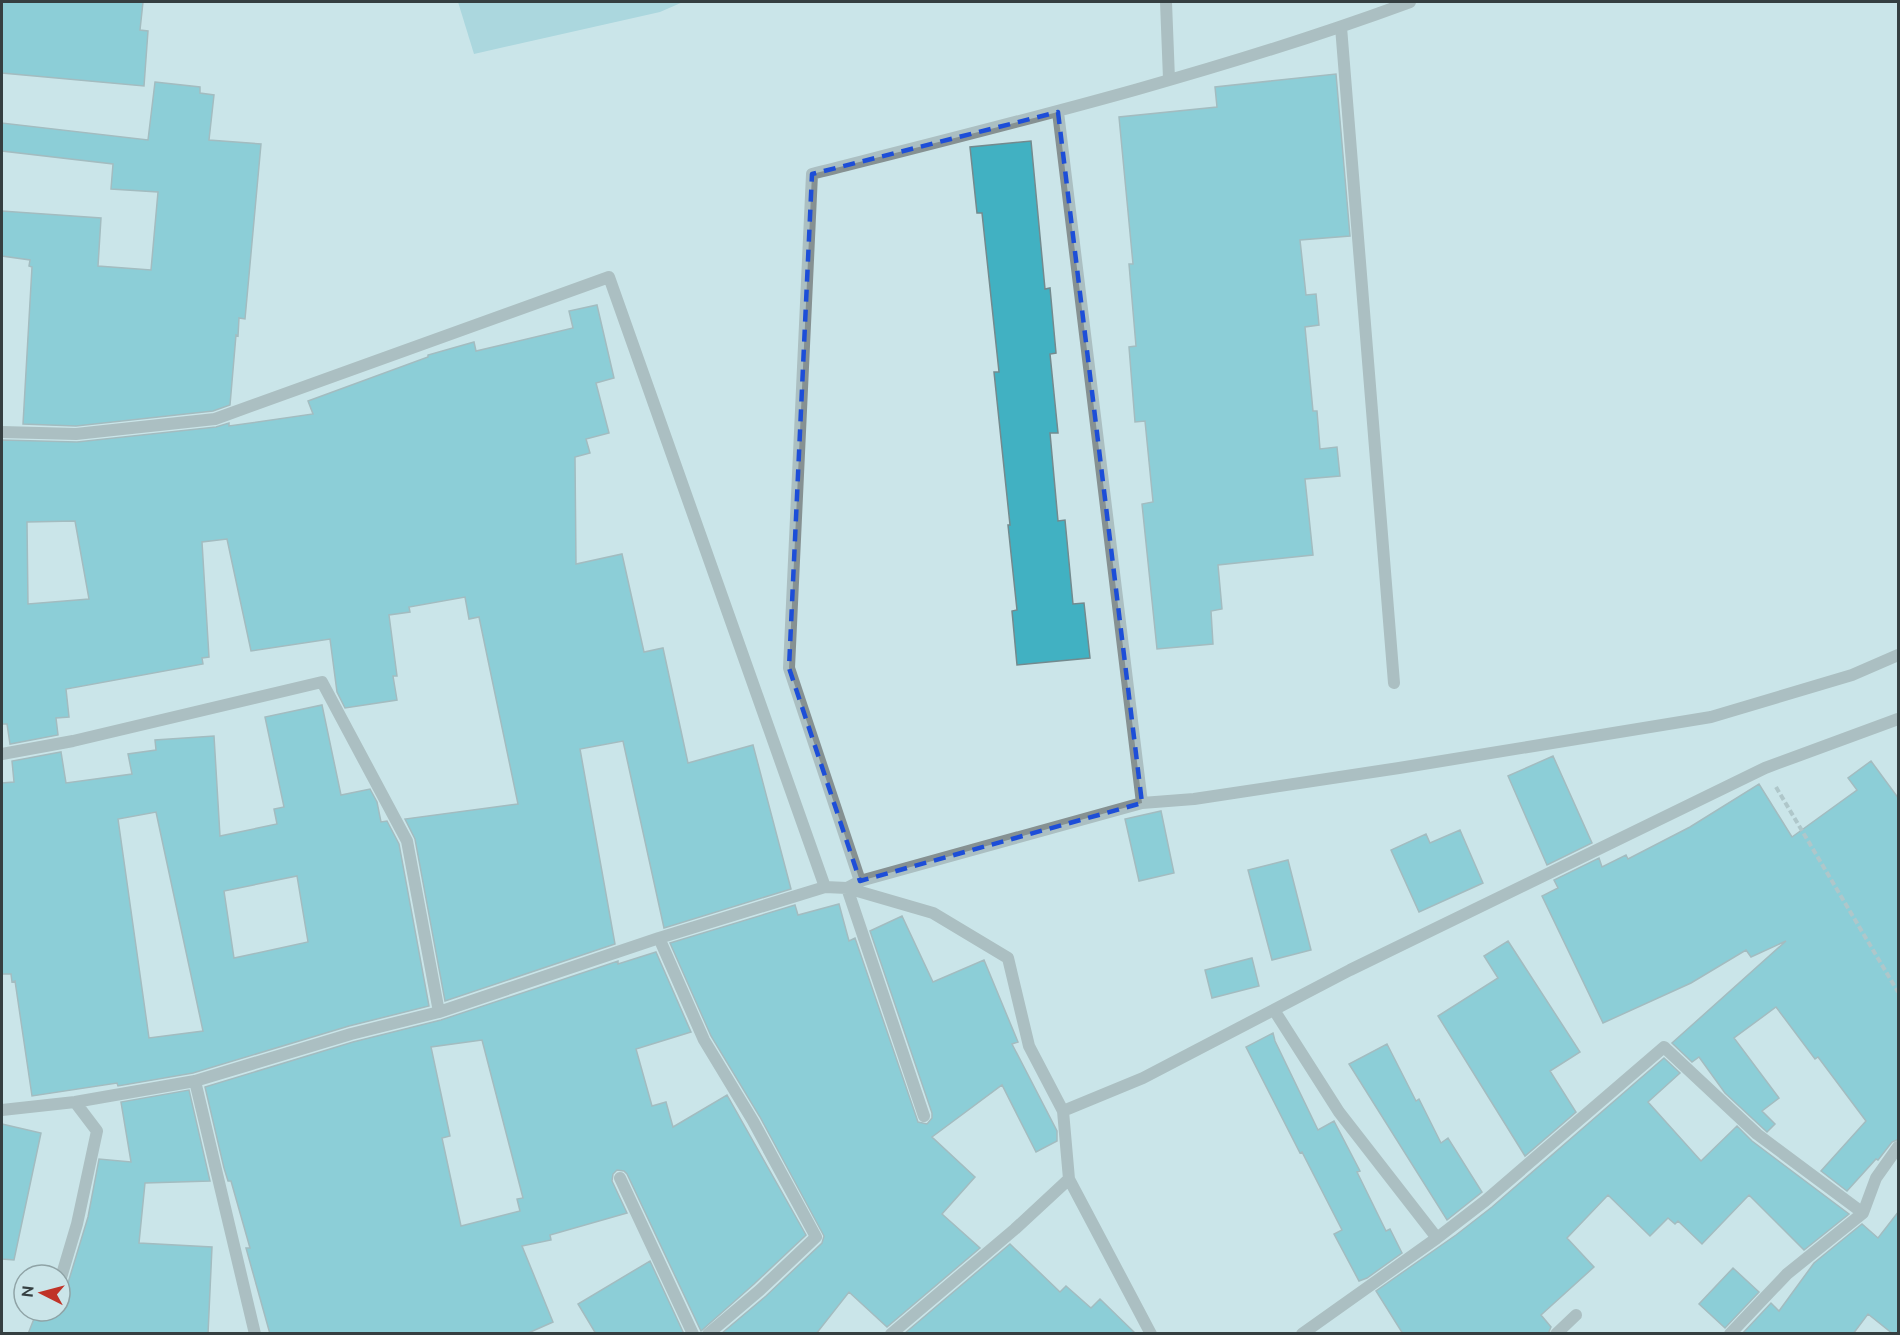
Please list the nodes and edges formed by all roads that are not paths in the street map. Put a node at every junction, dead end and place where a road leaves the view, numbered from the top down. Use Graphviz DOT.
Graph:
graph roads {
  1 [pos="1166,2"];
  2 [pos="1410,2"];
  3 [pos="1341,27"];
  4 [pos="1169,79"];
  5 [pos="1058,112"];
  6 [pos="2,432"];
  7 [pos="1899,655"];
  8 [pos="1394,683"];
  9 [pos="1899,719"];
  10 [pos="2,753"];
  11 [pos="1142,803"];
  12 [pos="860,881"];
  13 [pos="825,887"];
  14 [pos="847,888"];
  15 [pos="659,938"];
  16 [pos="1274,1010"];
  17 [pos="439,1011"];
  18 [pos="195,1081"];
  19 [pos="75,1102"];
  20 [pos="2,1110"];
  21 [pos="1063,1111"];
  22 [pos="924,1116"];
  23 [pos="1899,1147"];
  24 [pos="620,1178"];
  25 [pos="1069,1179"];
  26 [pos="1863,1213"];
  27 [pos="1437,1238"];
  28 [pos="65,1263"];
  29 [pos="1576,1315"];
  30 [pos="255,1334"];
  31 [pos="693,1334"];
  32 [pos="708,1334"];
  33 [pos="891,1334"];
  34 [pos="1151,1334"];
  35 [pos="1302,1334"];
  36 [pos="1556,1334"];
  37 [pos="1730,1334"];
  1 -- 4 [label="street"];
  2 -- 3 [label="street"];
  3 -- 4 [label="street"];
  3 -- 8 [label="street"];
  4 -- 5 [label="street"];
  5 -- 11 [label="street"];
  5 -- 12 [label="street"];
  6 -- 13 [label="street"];
  7 -- 11 [label="street"];
  9 -- 16 [label="street"];
  10 -- 17 [label="street"];
  11 -- 12 [label="street"];
  12 -- 14 [label="street"];
  13 -- 14 [label="street"];
  13 -- 15 [label="street"];
  14 -- 21 [label="street"];
  14 -- 22 [label="street"];
  15 -- 17 [label="street"];
  15 -- 32 [label="street"];
  16 -- 21 [label="street"];
  16 -- 27 [label="street"];
  17 -- 18 [label="street"];
  18 -- 19 [label="street"];
  18 -- 30 [label="street"];
  19 -- 20 [label="street"];
  19 -- 28 [label="street"];
  21 -- 25 [label="street"];
  23 -- 26 [label="street"];
  24 -- 31 [label="street"];
  25 -- 33 [label="street"];
  25 -- 34 [label="street"];
  26 -- 27 [label="street"];
  26 -- 37 [label="street"];
  27 -- 35 [label="street"];
  29 -- 36 [label="street"];
}
